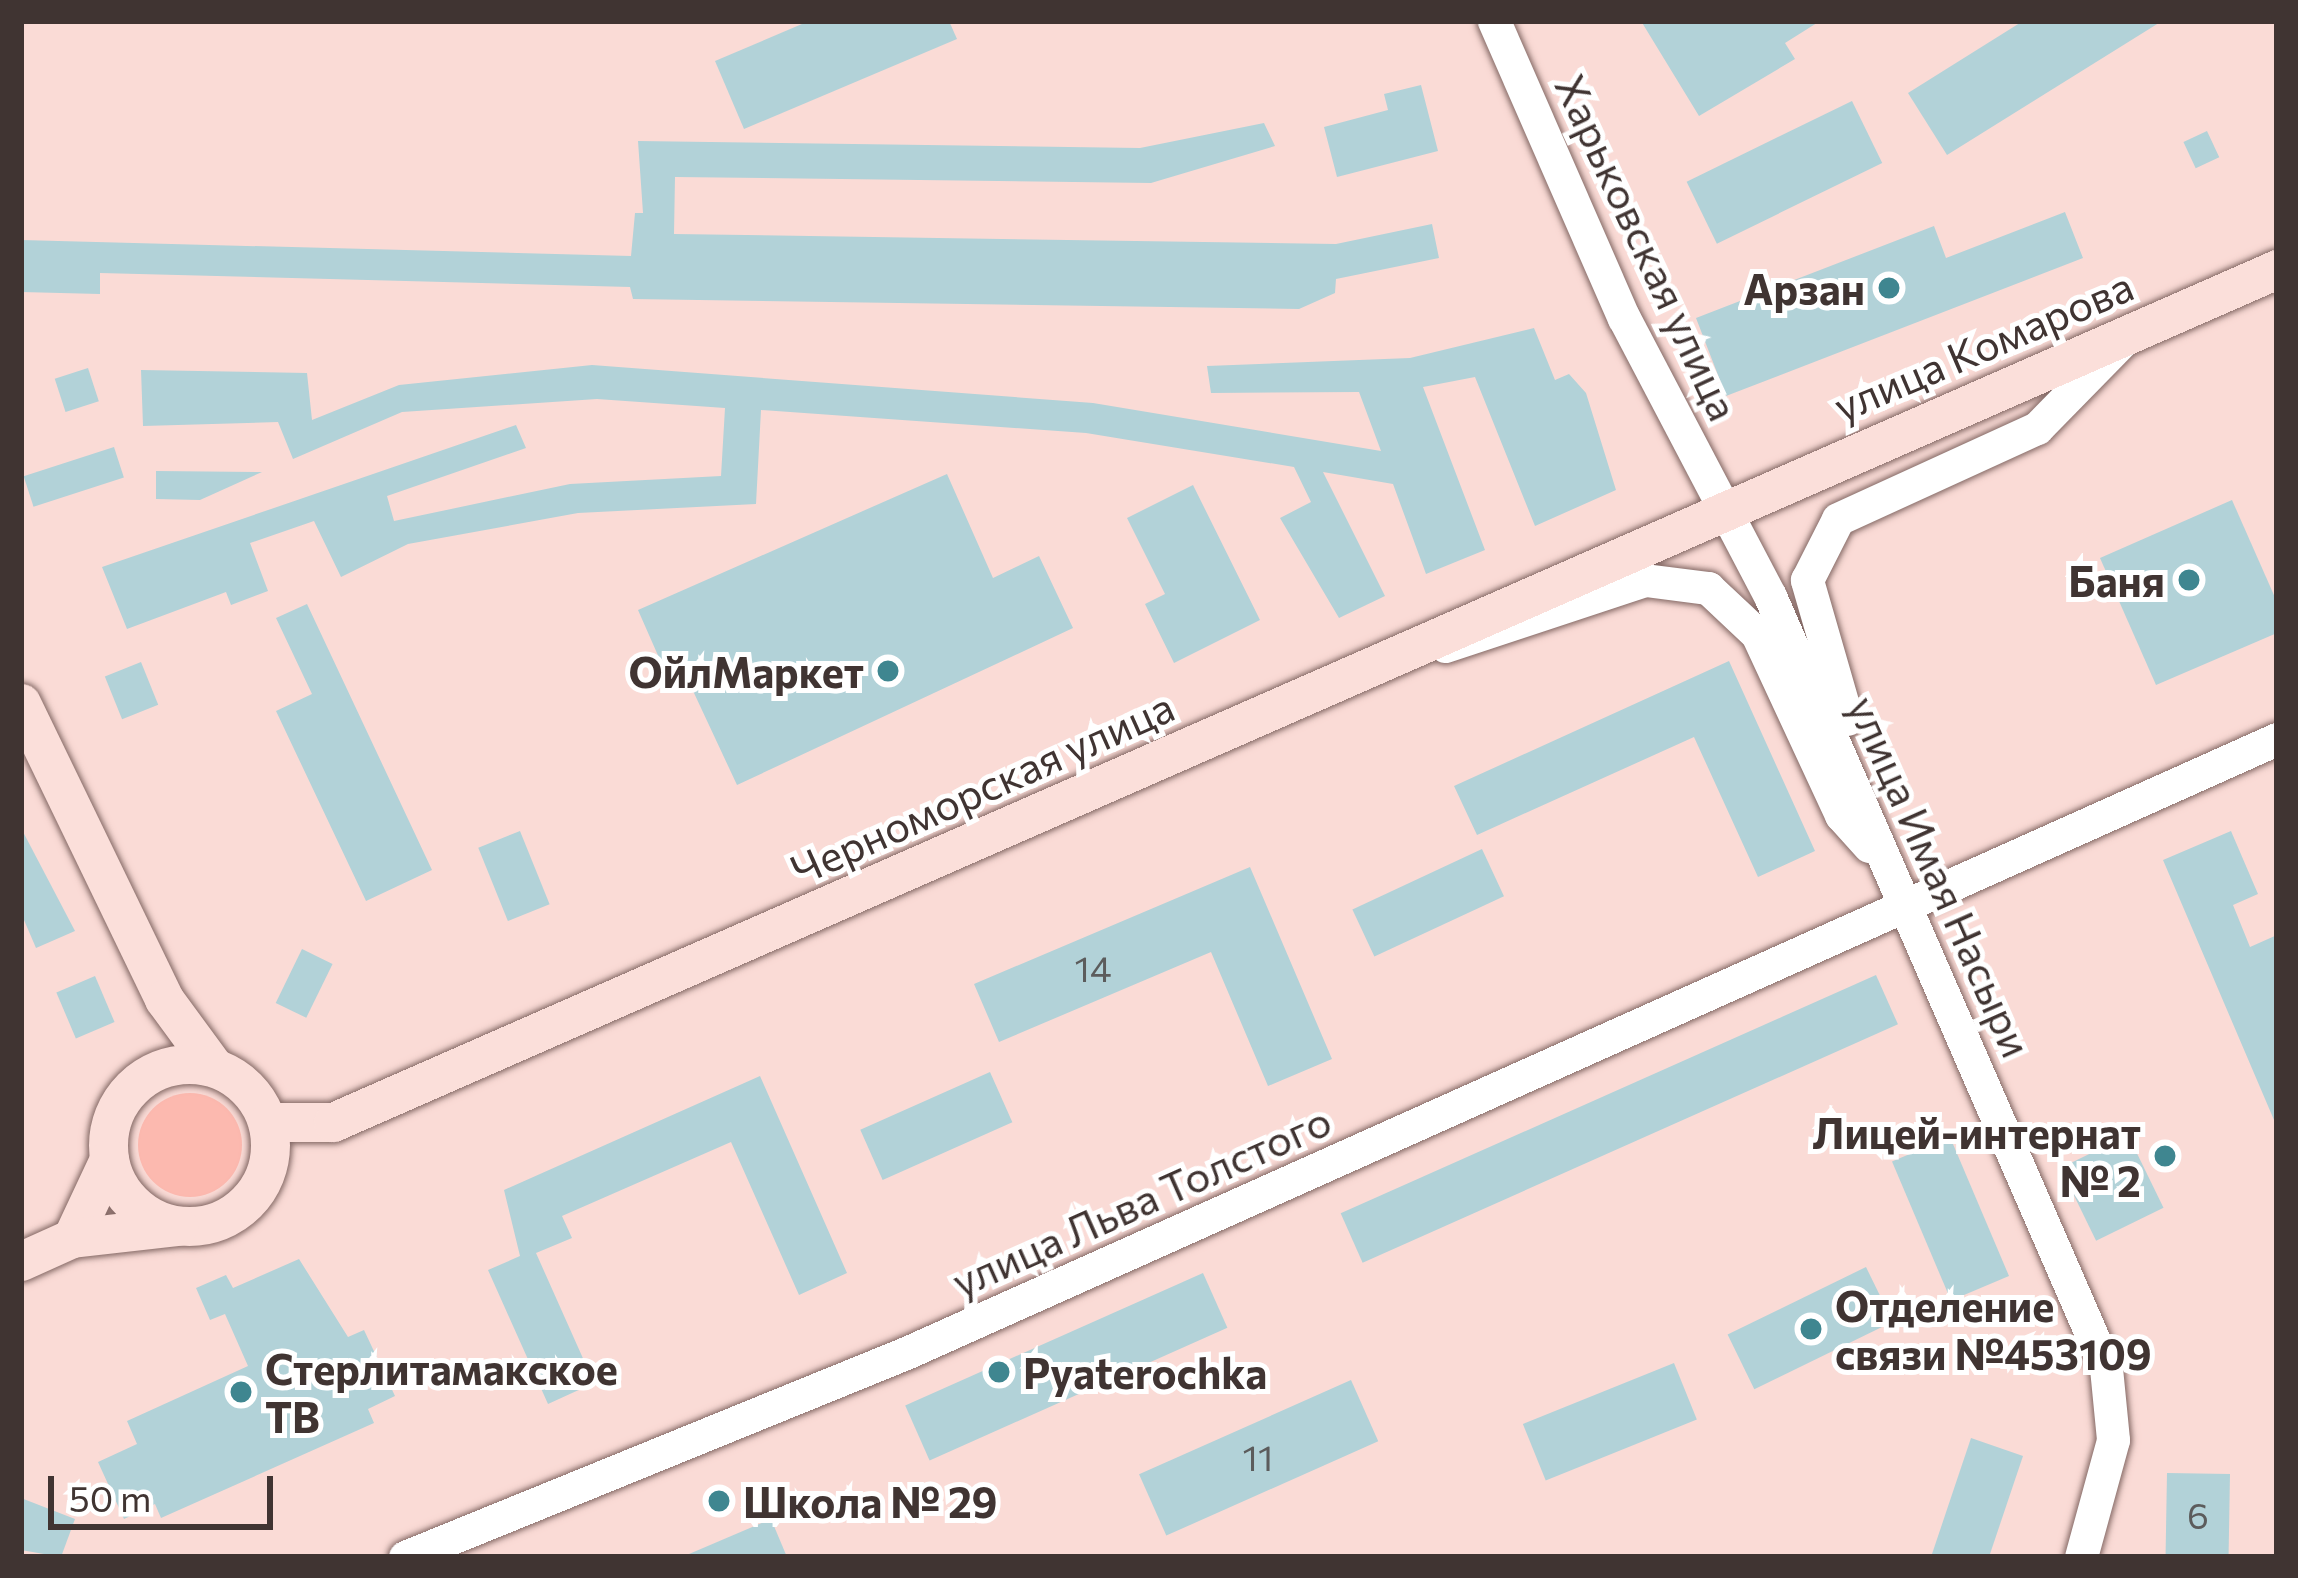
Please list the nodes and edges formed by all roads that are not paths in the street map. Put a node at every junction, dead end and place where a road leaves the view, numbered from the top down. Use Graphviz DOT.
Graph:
graph roads {
  1 [pos="1494,21"];
  2 [pos="2277,269"];
  3 [pos="2127,336"];
  4 [pos="1727,508"];
  5 [pos="1408,653"];
  6 [pos="21,703"];
  7 [pos="2277,739"];
  8 [pos="1888,865"];
  9 [pos="1908,912"];
  10 [pos="164,999"];
  11 [pos="214,1067"];
  12 [pos="147,1076"];
  13 [pos="268,1122"];
  14 [pos="334,1122"];
  15 [pos="109,1160"];
  16 [pos="250,1199"];
  17 [pos="179,1226"];
  18 [pos="72,1238"];
  19 [pos="21,1261"];
  20 [pos="405,1557"];
  21 [pos="2081,1557"];
  1 -- 4 [label="street, Харьковская улица"];
  2 -- 3 [label="main road, улица Комарова"];
  3 -- 4 [label="main road, улица Комарова"];
  3 -- 8 [label="street"];
  4 -- 5 [label="main road, Черноморская улица"];
  4 -- 8 [label="street, улица Имая Насыри"];
  5 -- 8 [label="street"];
  5 -- 14 [label="main road, Черноморская улица"];
  6 -- 10 [label="main road"];
  7 -- 9 [label="street, улица Льва Толстого"];
  8 -- 9 [label="street, улица Имая Насыри"];
  9 -- 20 [label="street, улица Льва Толстого"];
  9 -- 21 [label="street, улица Имая Насыри"];
  10 -- 11 [label="main road"];
  10 -- 12 [label="main road"];
  11 -- 12 [label="main road"];
  11 -- 13 [label="main road"];
  12 -- 15 [label="main road"];
  13 -- 14 [label="main road, Черноморская улица"];
  13 -- 16 [label="main road"];
  14 -- 16 [label="main road"];
  15 -- 17 [label="main road"];
  15 -- 18 [label="main road"];
  16 -- 17 [label="main road"];
  17 -- 18 [label="main road"];
  18 -- 19 [label="main road"];
}
